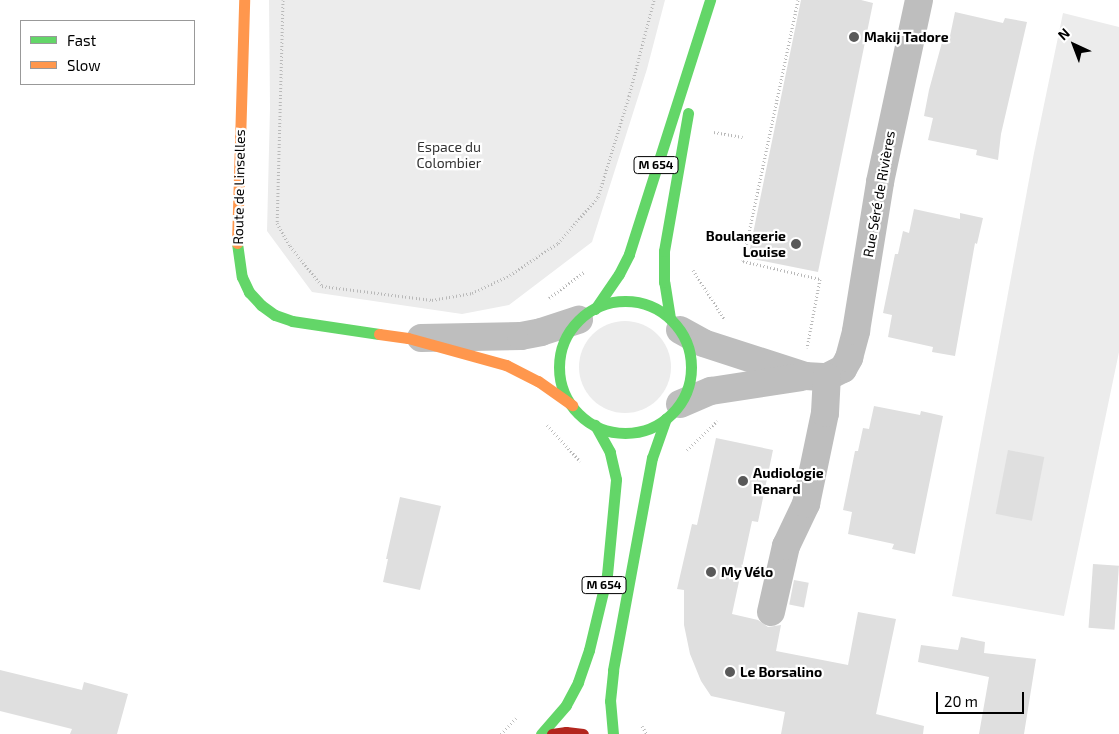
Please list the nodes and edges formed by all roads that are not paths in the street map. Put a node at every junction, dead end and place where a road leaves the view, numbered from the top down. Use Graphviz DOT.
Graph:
graph roads {
  1 [pos="244,0"];
  2 [pos="710,0"];
  3 [pos="919,0"];
  4 [pos="706,15"];
  5 [pos="587,314"];
  6 [pos="675,324"];
  7 [pos="408,338"];
  8 [pos="816,377"];
  9 [pos="572,405"];
  10 [pos="673,411"];
  11 [pos="595,425"];
  12 [pos="771,612"];
  13 [pos="541,734"];
  14 [pos="552,734"];
  15 [pos="583,734"];
  16 [pos="613,734"];
  1 -- 7 [label="main road, Route de Linselles"];
  2 -- 4 [label="main road, M 654"];
  3 -- 8 [label="street, Rue Séré de Rivières"];
  4 -- 5 [label="main road, M 654"];
  4 -- 6 [label="main road, M 654"];
  5 -- 6 [label="main road"];
  5 -- 7 [label="street, Route de Linselles"];
  5 -- 9 [label="main road"];
  6 -- 8 [label="street"];
  6 -- 10 [label="main road"];
  7 -- 9 [label="main road, Route de Linselles"];
  8 -- 10 [label="street, Rue Séré de Rivières"];
  8 -- 12 [label="street"];
  9 -- 11 [label="main road"];
  10 -- 11 [label="main road"];
  10 -- 16 [label="main road, M 654"];
  11 -- 13 [label="main road, M 654"];
  14 -- 15 [label="main road"];
}
